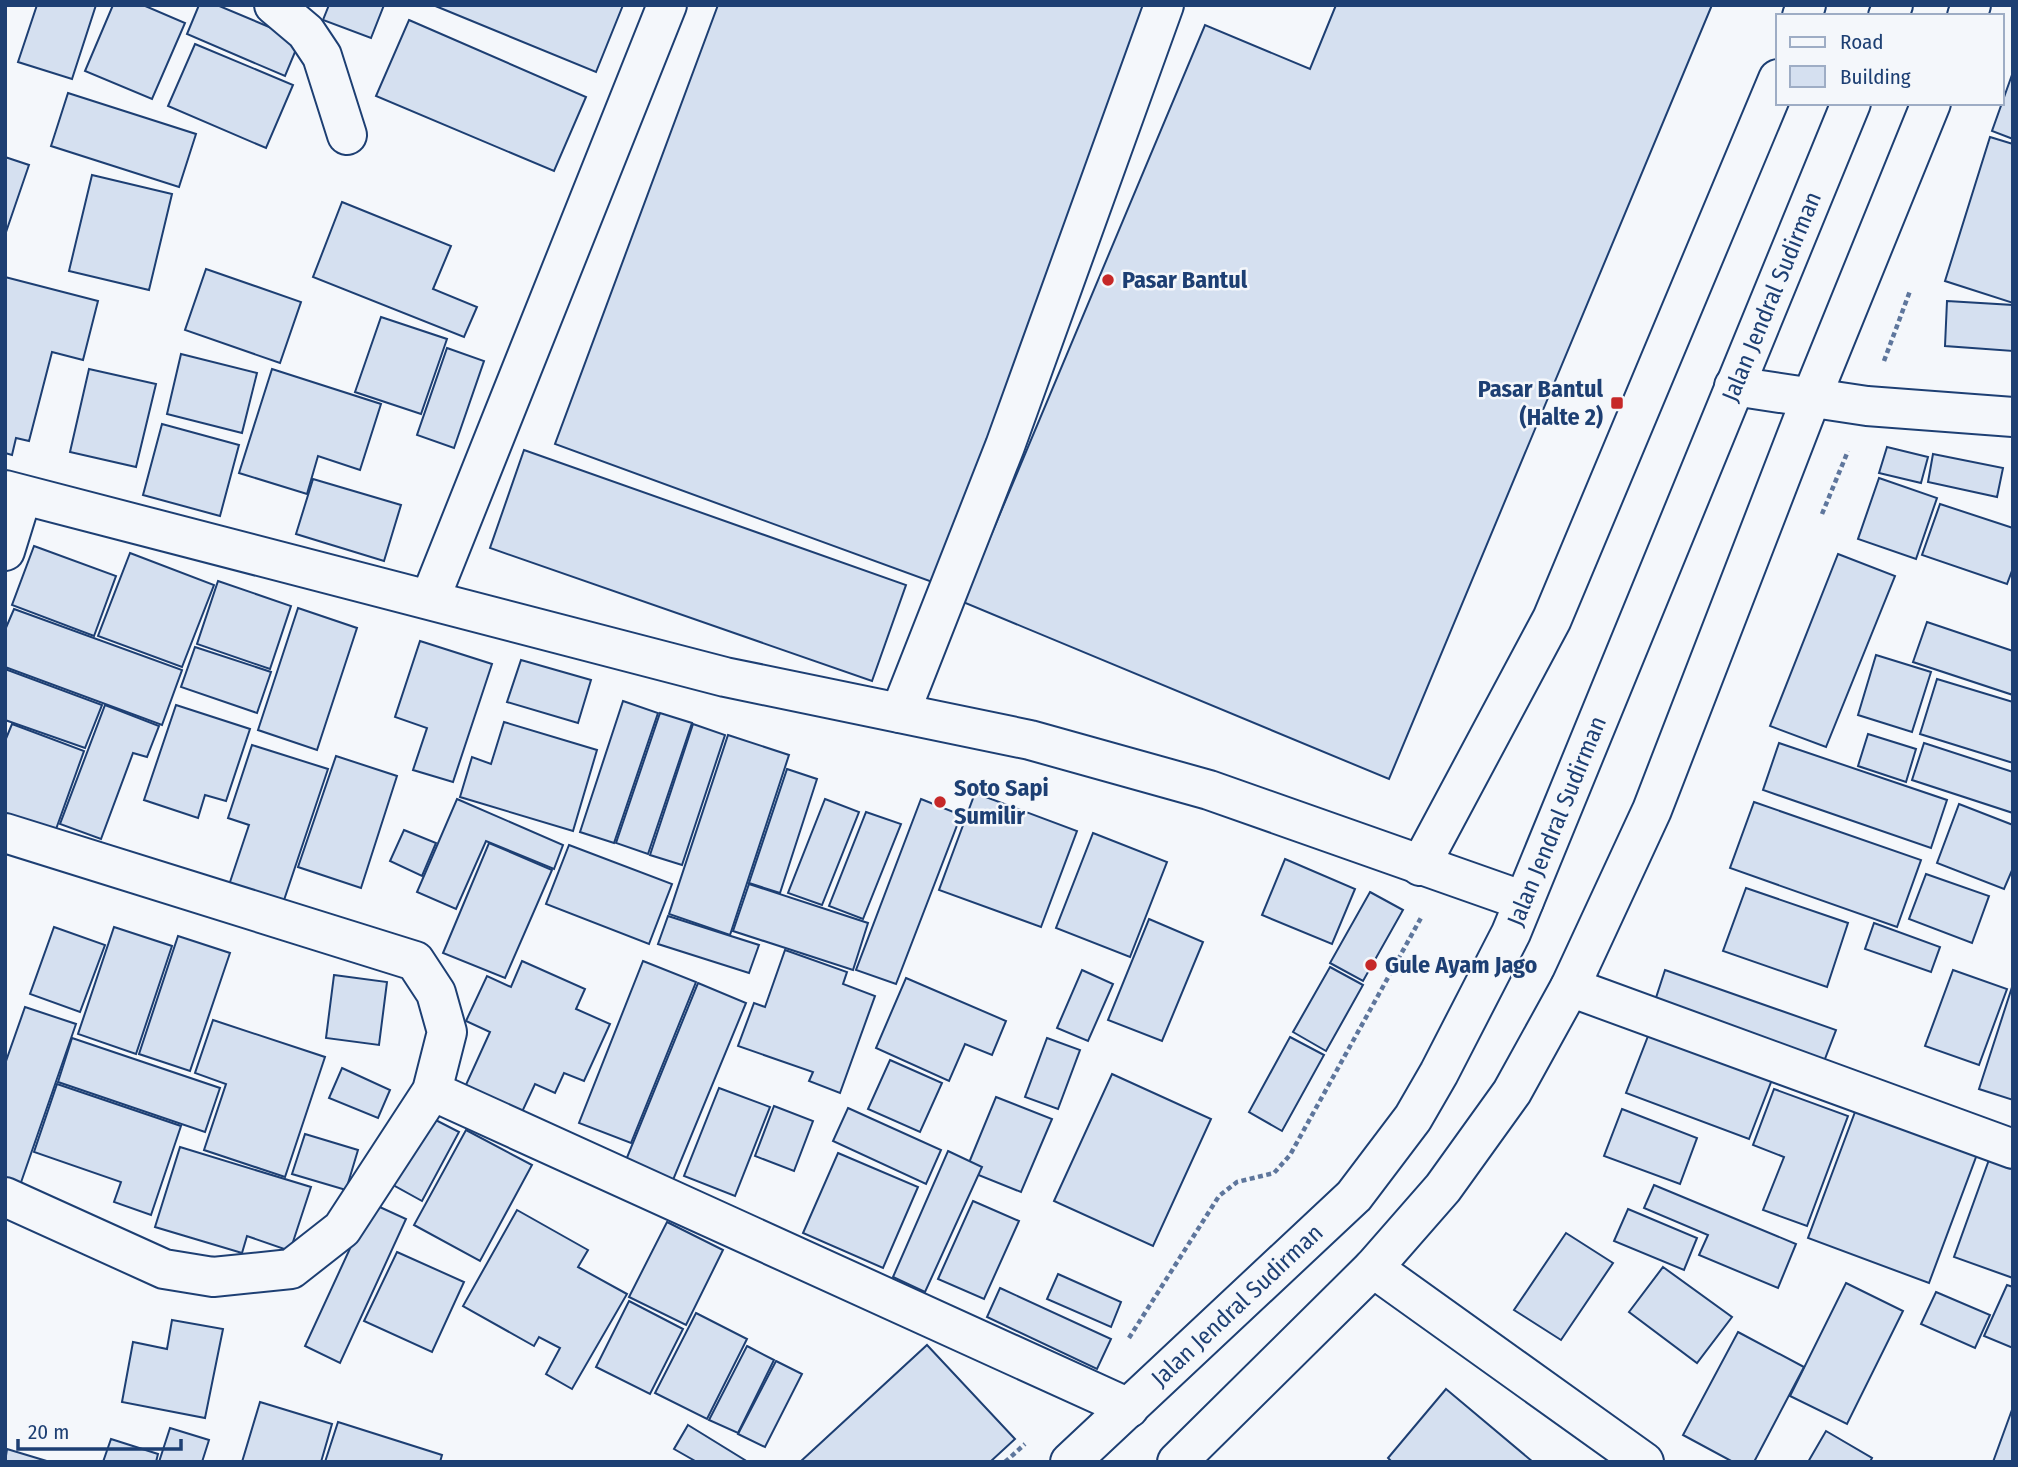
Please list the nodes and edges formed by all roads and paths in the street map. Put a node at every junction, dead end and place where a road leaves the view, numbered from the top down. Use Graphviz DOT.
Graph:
graph roads {
  1 [pos="274,5"];
  2 [pos="667,5"];
  3 [pos="1164,5"];
  4 [pos="1776,84"];
  5 [pos="1851,105"];
  6 [pos="1930,105"];
  7 [pos="347,135"];
  8 [pos="1734,386"];
  9 [pos="1812,397"];
  10 [pos="2013,417"];
  11 [pos="14,493"];
  12 [pos="5,551"];
  13 [pos="430,599"];
  14 [pos="900,713"];
  15 [pos="5,833"];
  16 [pos="1434,871"];
  17 [pos="1524,901"];
  18 [pos="1570,986"];
  19 [pos="432,1091"];
  20 [pos="2013,1149"];
  21 [pos="5,1197"];
  22 [pos="1373,1268"];
  23 [pos="1088,1389"];
  24 [pos="1129,1408"];
  25 [pos="1026,1443"];
  26 [pos="1005,1462"];
  27 [pos="1070,1462"];
  28 [pos="1177,1462"];
  29 [pos="1644,1462"];
  1 -- 7 [label="street"];
  2 -- 13 [label="street"];
  3 -- 14 [label="street"];
  4 -- 16 [label="street"];
  5 -- 8 [label="street, Jalan Jendral Sudirman"];
  6 -- 9 [label="street"];
  8 -- 9 [label="street"];
  8 -- 17 [label="street, Jalan Jendral Sudirman"];
  9 -- 10 [label="street"];
  9 -- 18 [label="street"];
  11 -- 12 [label="street"];
  11 -- 13 [label="street"];
  13 -- 14 [label="street"];
  14 -- 16 [label="street"];
  15 -- 19 [label="street"];
  16 -- 17 [label="street"];
  16 -- 23 [label="path"];
  17 -- 24 [label="street, Jalan Jendral Sudirman"];
  18 -- 20 [label="street"];
  18 -- 22 [label="street"];
  19 -- 21 [label="street"];
  19 -- 23 [label="street"];
  22 -- 28 [label="street"];
  22 -- 29 [label="street"];
  23 -- 24 [label="street"];
  24 -- 27 [label="street, Jalan Jendral Sudirman"];
  25 -- 26 [label="path"];
}
